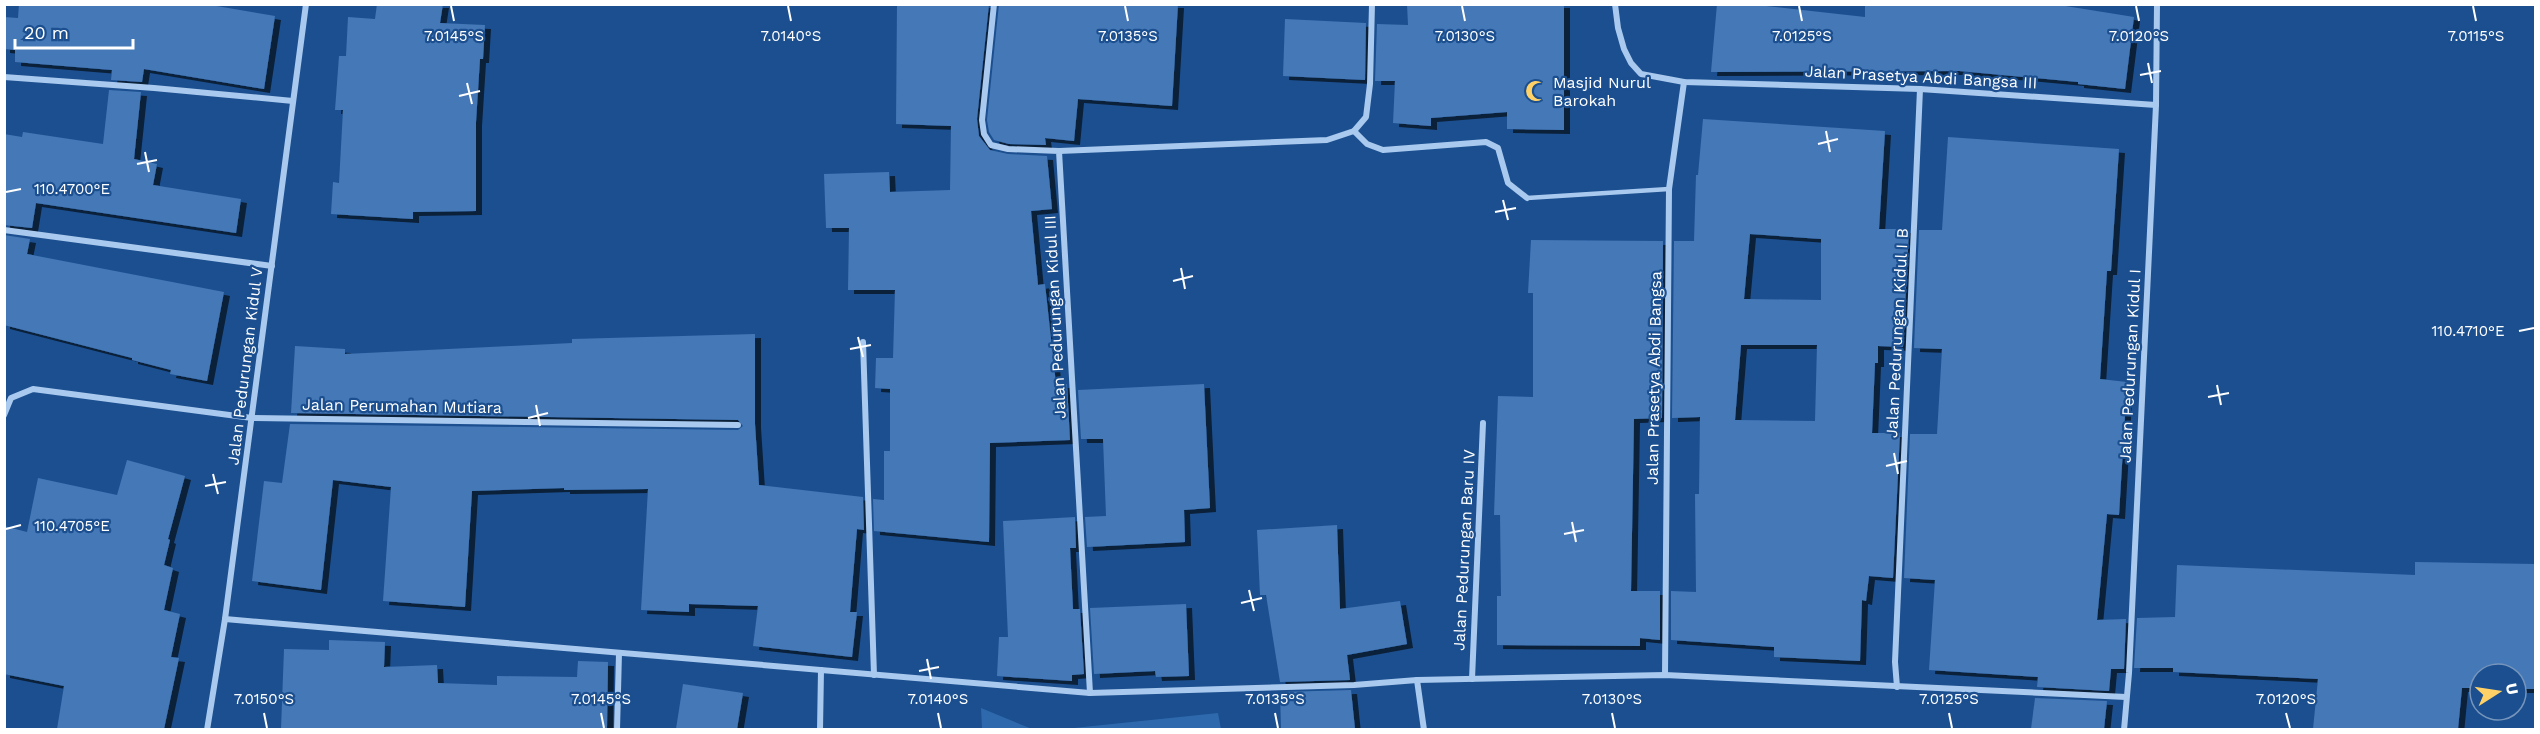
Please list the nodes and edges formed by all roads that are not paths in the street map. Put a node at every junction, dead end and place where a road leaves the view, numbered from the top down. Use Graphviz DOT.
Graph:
graph roads {
  1 [pos="306,4"];
  2 [pos="994,4"];
  3 [pos="1372,4"];
  4 [pos="1615,4"];
  5 [pos="2157,4"];
  6 [pos="4,77"];
  7 [pos="1684,82"];
  8 [pos="1920,89"];
  9 [pos="293,101"];
  10 [pos="2156,105"];
  11 [pos="1354,131"];
  12 [pos="1059,151"];
  13 [pos="1670,189"];
  14 [pos="1527,198"];
  15 [pos="4,230"];
  16 [pos="272,266"];
  17 [pos="863,342"];
  18 [pos="4,415"];
  19 [pos="252,418"];
  20 [pos="1483,423"];
  21 [pos="738,425"];
  22 [pos="225,619"];
  23 [pos="619,653"];
  24 [pos="820,670"];
  25 [pos="874,675"];
  26 [pos="1665,675"];
  27 [pos="1472,679"];
  28 [pos="1417,680"];
  29 [pos="1897,687"];
  30 [pos="1090,693"];
  31 [pos="2126,697"];
  32 [pos="207,729"];
  33 [pos="617,729"];
  34 [pos="820,729"];
  35 [pos="1424,729"];
  36 [pos="2124,729"];
  1 -- 9 [label="street, Jalan Pedurungan Kidul V"];
  2 -- 12 [label="street"];
  3 -- 11 [label="street"];
  4 -- 7 [label="street, Jalan Prasetya Abdi Bangsa III"];
  5 -- 10 [label="street, Jalan Pedurungan Kidul I"];
  6 -- 9 [label="street"];
  7 -- 8 [label="street, Jalan Prasetya Abdi Bangsa III"];
  7 -- 13 [label="street, Jalan Prasetya Abdi Bangsa"];
  8 -- 10 [label="street, Jalan Prasetya Abdi Bangsa III"];
  8 -- 29 [label="street, Jalan Pedurungan Kidul I B"];
  9 -- 16 [label="street, Jalan Pedurungan Kidul V"];
  10 -- 31 [label="street, Jalan Pedurungan Kidul I"];
  11 -- 12 [label="street"];
  11 -- 14 [label="street"];
  12 -- 30 [label="street, Jalan Pedurungan Kidul III"];
  13 -- 14 [label="lane"];
  13 -- 26 [label="street, Jalan Prasetya Abdi Bangsa"];
  15 -- 16 [label="street"];
  16 -- 19 [label="street, Jalan Pedurungan Kidul V"];
  17 -- 25 [label="street"];
  18 -- 19 [label="street, Jalan Perumahan Mutiara"];
  19 -- 21 [label="street, Jalan Perumahan Mutiara"];
  19 -- 22 [label="street, Jalan Pedurungan Kidul V"];
  20 -- 27 [label="street, Jalan Pedurungan Baru IV"];
  22 -- 23 [label="street"];
  22 -- 32 [label="street, Jalan Pedurungan Kidul V"];
  23 -- 24 [label="street"];
  23 -- 33 [label="street"];
  24 -- 25 [label="street"];
  24 -- 34 [label="street"];
  25 -- 30 [label="street"];
  26 -- 27 [label="street"];
  26 -- 29 [label="street"];
  27 -- 28 [label="street"];
  28 -- 30 [label="street"];
  28 -- 35 [label="street"];
  29 -- 31 [label="street"];
  31 -- 36 [label="street, Jalan Pedurungan Kidul I"];
}
